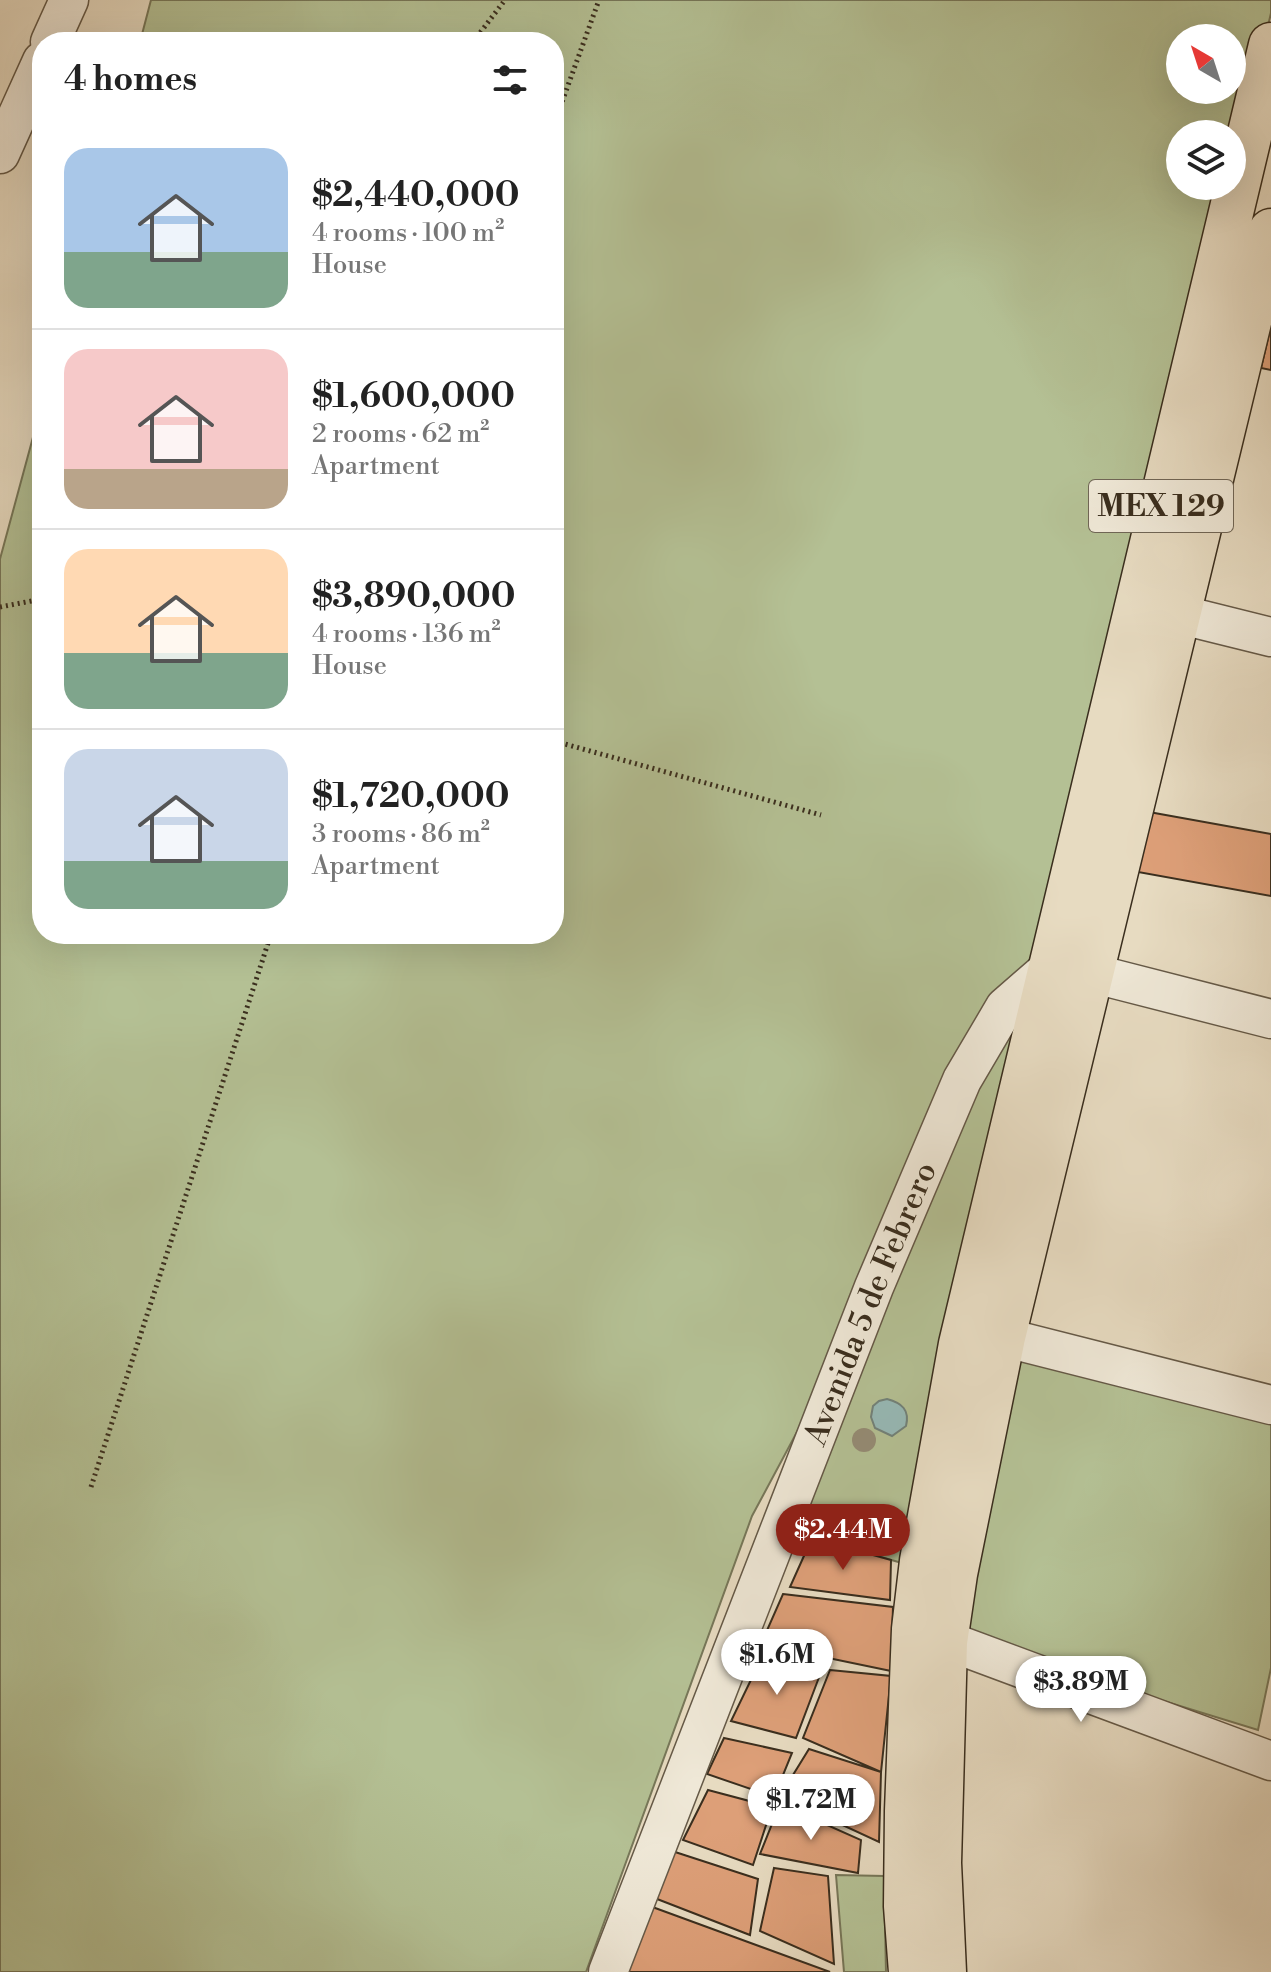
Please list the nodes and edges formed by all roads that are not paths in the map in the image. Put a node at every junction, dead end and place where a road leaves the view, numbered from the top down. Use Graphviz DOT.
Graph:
graph roads {
  1 [pos="69,0"];
  2 [pos="55,32"];
  3 [pos="1271,45"];
  4 [pos="32,83"];
  5 [pos="0,154"];
  6 [pos="1258,164"];
  7 [pos="1271,231"];
  8 [pos="1178,614"];
  9 [pos="1271,637"];
  10 [pos="1071,970"];
  11 [pos="1271,1019"];
  12 [pos="1003,1337"];
  13 [pos="1271,1405"];
  14 [pos="930,1635"];
  15 [pos="1271,1761"];
  16 [pos="608,1972"];
  17 [pos="911,1972"];
  18 [pos="944,1972"];
  1 -- 2 [label="street"];
  3 -- 6 [label="main road, MEX 129"];
  4 -- 5 [label="street"];
  6 -- 10 [label="main road, MEX 129"];
  7 -- 8 [label="main road, MEX 129"];
  8 -- 9 [label="street"];
  8 -- 10 [label="main road, MEX 129"];
  10 -- 11 [label="street"];
  10 -- 12 [label="main road, MEX 129"];
  10 -- 14 [label="main road, MEX 129"];
  10 -- 16 [label="street, Avenida 5 de Febrero"];
  12 -- 13 [label="street"];
  12 -- 14 [label="main road, MEX 129"];
  14 -- 15 [label="street"];
  14 -- 17 [label="main road, MEX 129"];
  14 -- 18 [label="main road, MEX 129"];
}
